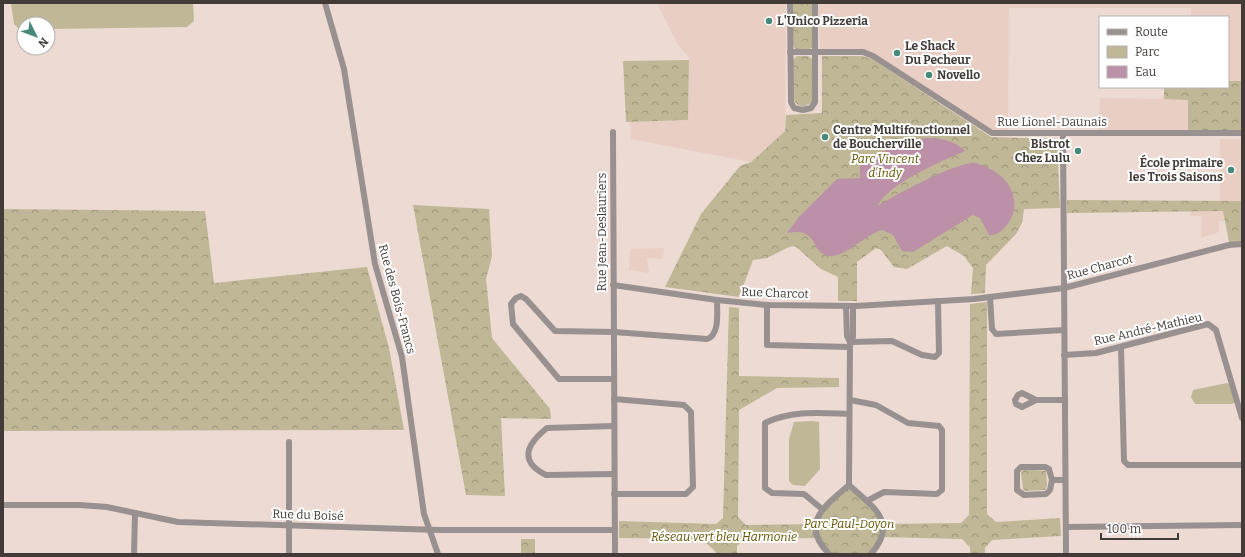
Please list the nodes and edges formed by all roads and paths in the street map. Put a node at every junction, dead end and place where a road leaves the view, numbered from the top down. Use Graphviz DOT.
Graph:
graph roads {
  1 [pos="325,3"];
  2 [pos="790,3"];
  3 [pos="814,3"];
  4 [pos="790,52"];
  5 [pos="815,52"];
  6 [pos="613,132"];
  7 [pos="1242,133"];
  8 [pos="1063,134"];
  9 [pos="1242,244"];
  10 [pos="613,285"];
  11 [pos="1064,288"];
  12 [pos="990,297"];
  13 [pos="717,300"];
  14 [pos="938,301"];
  15 [pos="767,305"];
  16 [pos="850,306"];
  17 [pos="1064,330"];
  18 [pos="614,332"];
  19 [pos="850,345"];
  20 [pos="1121,347"];
  21 [pos="1064,355"];
  22 [pos="614,379"];
  23 [pos="614,399"];
  24 [pos="850,400"];
  25 [pos="1036,400"];
  26 [pos="1065,400"];
  27 [pos="850,414"];
  28 [pos="1242,418"];
  29 [pos="614,426"];
  30 [pos="289,442"];
  31 [pos="1242,465"];
  32 [pos="614,474"];
  33 [pos="1052,480"];
  34 [pos="1065,480"];
  35 [pos="849,485"];
  36 [pos="614,494"];
  37 [pos="867,501"];
  38 [pos="3,505"];
  39 [pos="822,509"];
  40 [pos="135,513"];
  41 [pos="289,525"];
  42 [pos="1242,525"];
  43 [pos="1066,527"];
  44 [pos="430,530"];
  45 [pos="615,530"];
  46 [pos="825,553"];
  47 [pos="134,554"];
  48 [pos="289,554"];
  49 [pos="438,554"];
  50 [pos="615,554"];
  51 [pos="873,554"];
  52 [pos="1066,554"];
  1 -- 44 [label="street, Rue des Bois-Francs"];
  2 -- 4 [label="street"];
  3 -- 5 [label="street"];
  4 -- 5 [label="street, Rue Lionel-Daunais"];
  4 -- 5 [label="street"];
  5 -- 8 [label="street, Rue Lionel-Daunais"];
  6 -- 10 [label="street, Rue Jean-Deslauriers"];
  7 -- 8 [label="street, Rue Lionel-Daunais"];
  8 -- 11 [label="street"];
  9 -- 11 [label="street, Rue Charcot"];
  10 -- 13 [label="street, Rue Charcot"];
  10 -- 18 [label="street, Rue Jean-Deslauriers"];
  11 -- 12 [label="street, Rue Charcot"];
  11 -- 17 [label="street"];
  12 -- 14 [label="street, Rue Charcot"];
  12 -- 17 [label="street"];
  13 -- 15 [label="street, Rue Charcot"];
  13 -- 18 [label="street"];
  14 -- 16 [label="street, Rue Charcot"];
  14 -- 19 [label="street"];
  15 -- 16 [label="street, Rue Charcot"];
  15 -- 19 [label="street"];
  16 -- 19 [label="street"];
  17 -- 21 [label="street"];
  18 -- 22 [label="street, Rue Jean-Deslauriers"];
  18 -- 22 [label="street"];
  19 -- 24 [label="street"];
  20 -- 21 [label="street, Rue André-Mathieu"];
  20 -- 28 [label="street, Rue André-Mathieu"];
  20 -- 31 [label="street"];
  21 -- 26 [label="street"];
  22 -- 23 [label="street, Rue Jean-Deslauriers"];
  23 -- 29 [label="street, Rue Jean-Deslauriers"];
  23 -- 36 [label="street"];
  24 -- 27 [label="street"];
  24 -- 37 [label="street"];
  25 -- 26 [label="street"];
  26 -- 34 [label="street"];
  27 -- 35 [label="street"];
  27 -- 39 [label="street"];
  29 -- 32 [label="street, Rue Jean-Deslauriers"];
  29 -- 32 [label="street"];
  30 -- 41 [label="street"];
  32 -- 36 [label="street, Rue Jean-Deslauriers"];
  33 -- 33 [label="street"];
  33 -- 34 [label="street"];
  34 -- 43 [label="street"];
  35 -- 37 [label="street"];
  35 -- 39 [label="street"];
  36 -- 45 [label="street, Rue Jean-Deslauriers"];
  37 -- 51 [label="street"];
  38 -- 40 [label="street, Rue du Boisé"];
  39 -- 46 [label="street"];
  40 -- 41 [label="street, Rue du Boisé"];
  40 -- 47 [label="street"];
  41 -- 44 [label="street, Rue du Boisé"];
  41 -- 48 [label="street"];
  42 -- 43 [label="street"];
  43 -- 52 [label="street"];
  44 -- 45 [label="street, Rue du Boisé"];
  44 -- 49 [label="street, Rue des Bois-Francs"];
  45 -- 50 [label="street, Rue Jean-Deslauriers"];
}
